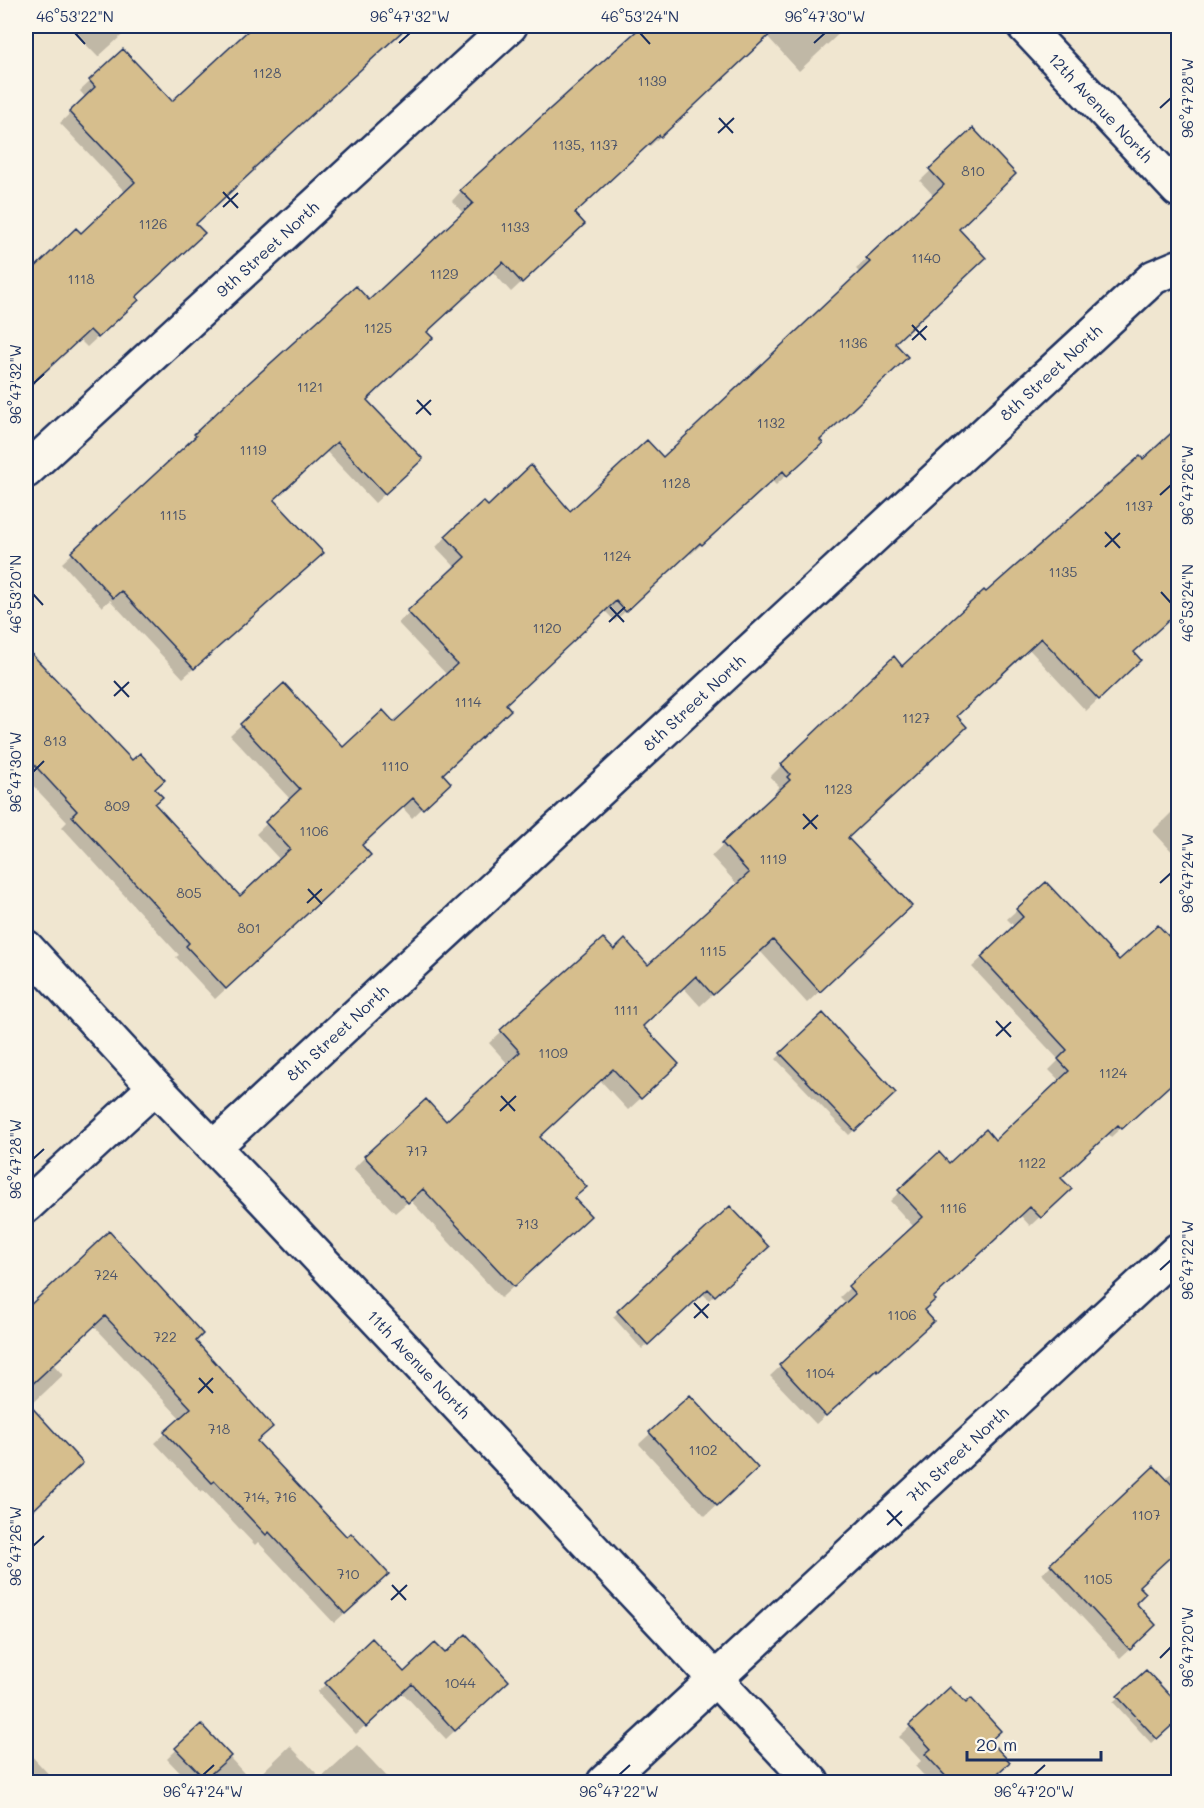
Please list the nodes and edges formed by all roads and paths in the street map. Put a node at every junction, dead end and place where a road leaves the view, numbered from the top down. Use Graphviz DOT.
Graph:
graph roads {
  1 [pos="510,26"];
  2 [pos="1024,26"];
  3 [pos="1179,190"];
  4 [pos="1179,267"];
  5 [pos="26,471"];
  6 [pos="26,947"];
  7 [pos="155,1087"];
  8 [pos="214,1147"];
  9 [pos="26,1206"];
  10 [pos="1179,1250"];
  11 [pos="715,1679"];
  12 [pos="604,1782"];
  13 [pos="812,1782"];
  1 -- 5 [label="street, 9th Street North"];
  2 -- 3 [label="street, 12th Avenue North"];
  4 -- 8 [label="street, 8th Street North"];
  6 -- 7 [label="street, 11th Avenue North"];
  7 -- 8 [label="street, 11th Avenue North"];
  7 -- 9 [label="street"];
  8 -- 11 [label="street, 11th Avenue North"];
  10 -- 11 [label="street, 7th Street North"];
  11 -- 12 [label="street, 7th Street North"];
  11 -- 13 [label="street, 11th Avenue North"];
}
